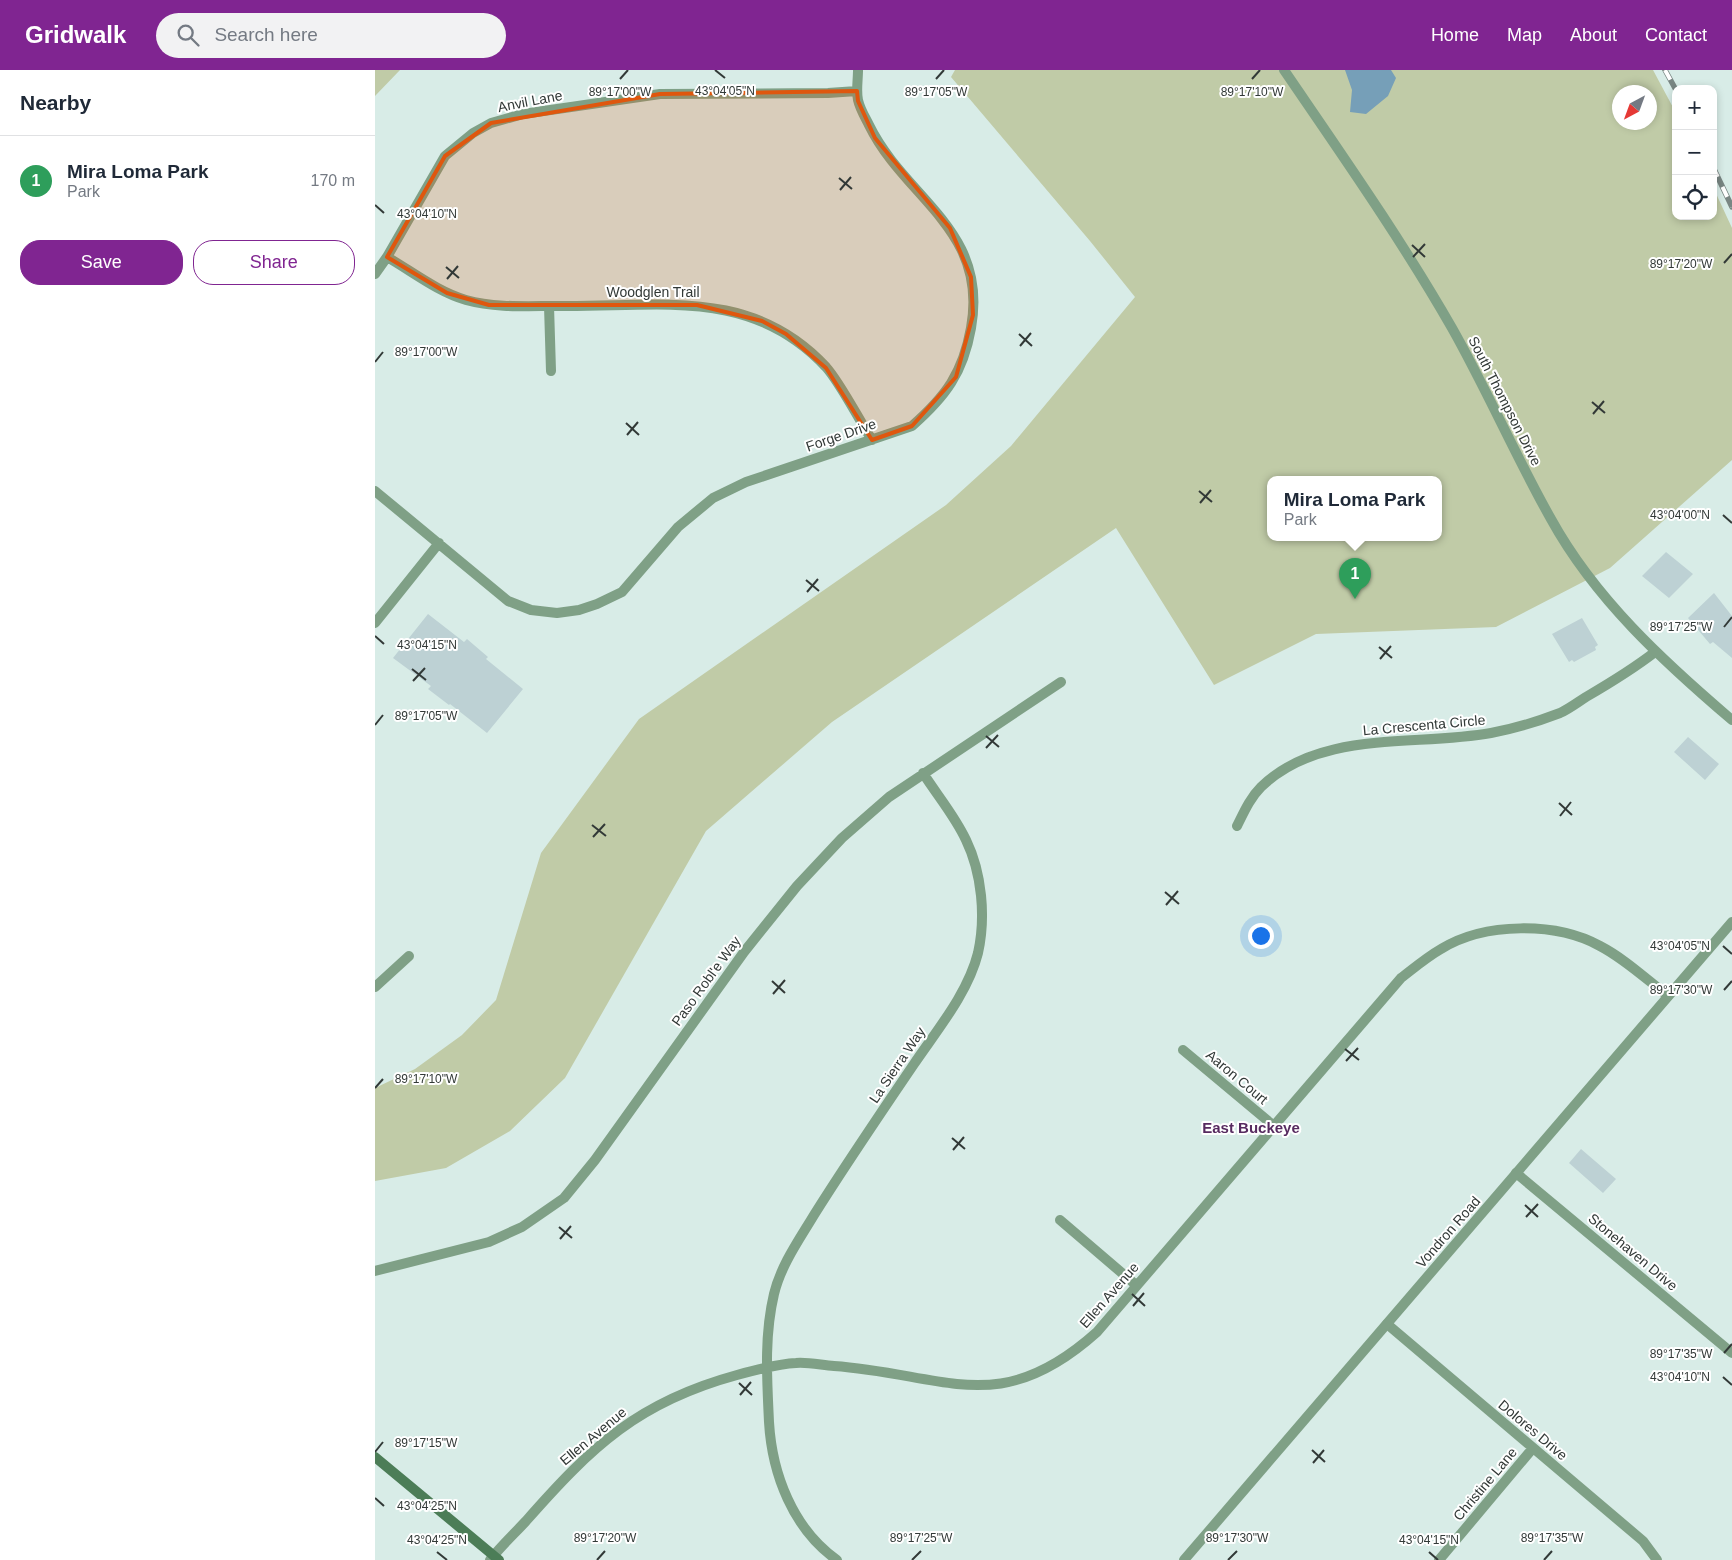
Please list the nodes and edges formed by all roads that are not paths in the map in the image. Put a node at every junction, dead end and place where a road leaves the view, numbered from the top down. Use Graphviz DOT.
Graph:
graph roads {
  1 [pos="858,70"];
  2 [pos="1284,70"];
  3 [pos="857,91"];
  4 [pos="387,257"];
  5 [pos="375,274"];
  6 [pos="549,306"];
  7 [pos="551,371"];
  8 [pos="872,440"];
  9 [pos="375,491"];
  10 [pos="439,543"];
  11 [pos="375,624"];
  12 [pos="1655,652"];
  13 [pos="1061,682"];
  14 [pos="1732,720"];
  15 [pos="923,773"];
  16 [pos="1237,826"];
  17 [pos="1732,922"];
  18 [pos="409,956"];
  19 [pos="375,987"];
  20 [pos="1668,996"];
  21 [pos="1183,1050"];
  22 [pos="1274,1126"];
  23 [pos="1516,1173"];
  24 [pos="1061,1220"];
  25 [pos="375,1271"];
  26 [pos="1136,1285"];
  27 [pos="1387,1324"];
  28 [pos="1732,1353"];
  29 [pos="767,1369"];
  30 [pos="1533,1448"];
  31 [pos="376,1457"];
  32 [pos="494,1558"];
  33 [pos="837,1560"];
  34 [pos="1184,1560"];
  35 [pos="1439,1560"];
  36 [pos="1657,1560"];
  1 -- 3 [label="street, Forge Drive"];
  2 -- 12 [label="street, South Thompson Drive"];
  3 -- 4 [label="street, Anvil Lane"];
  3 -- 8 [label="street, Forge Drive"];
  4 -- 5 [label="street, Anvil Lane"];
  4 -- 6 [label="street, Woodglen Trail"];
  6 -- 7 [label="street"];
  6 -- 8 [label="street, Woodglen Trail"];
  8 -- 10 [label="street, Forge Drive"];
  9 -- 10 [label="street, Forge Drive"];
  10 -- 11 [label="street"];
  12 -- 14 [label="street, South Thompson Drive"];
  12 -- 16 [label="street, La Crescenta Circle"];
  13 -- 15 [label="street, Paso Robl'e Way"];
  15 -- 25 [label="street, Paso Robl'e Way"];
  15 -- 29 [label="street, La Sierra Way"];
  17 -- 20 [label="street, Vondron Road"];
  18 -- 19 [label="street"];
  20 -- 22 [label="street, Ellen Avenue"];
  20 -- 23 [label="street, Vondron Road"];
  21 -- 22 [label="street, Aaron Court"];
  22 -- 26 [label="street, Ellen Avenue"];
  23 -- 27 [label="street, Vondron Road"];
  23 -- 28 [label="street, Stonehaven Drive"];
  24 -- 26 [label="street"];
  26 -- 29 [label="street, Ellen Avenue"];
  27 -- 30 [label="street, Dolores Drive"];
  27 -- 34 [label="street, Vondron Road"];
  29 -- 32 [label="street, Ellen Avenue"];
  29 -- 33 [label="street, La Sierra Way"];
  30 -- 35 [label="street, Christine Lane"];
  30 -- 36 [label="street, Dolores Drive"];
  31 -- 32 [label="main road"];
}
